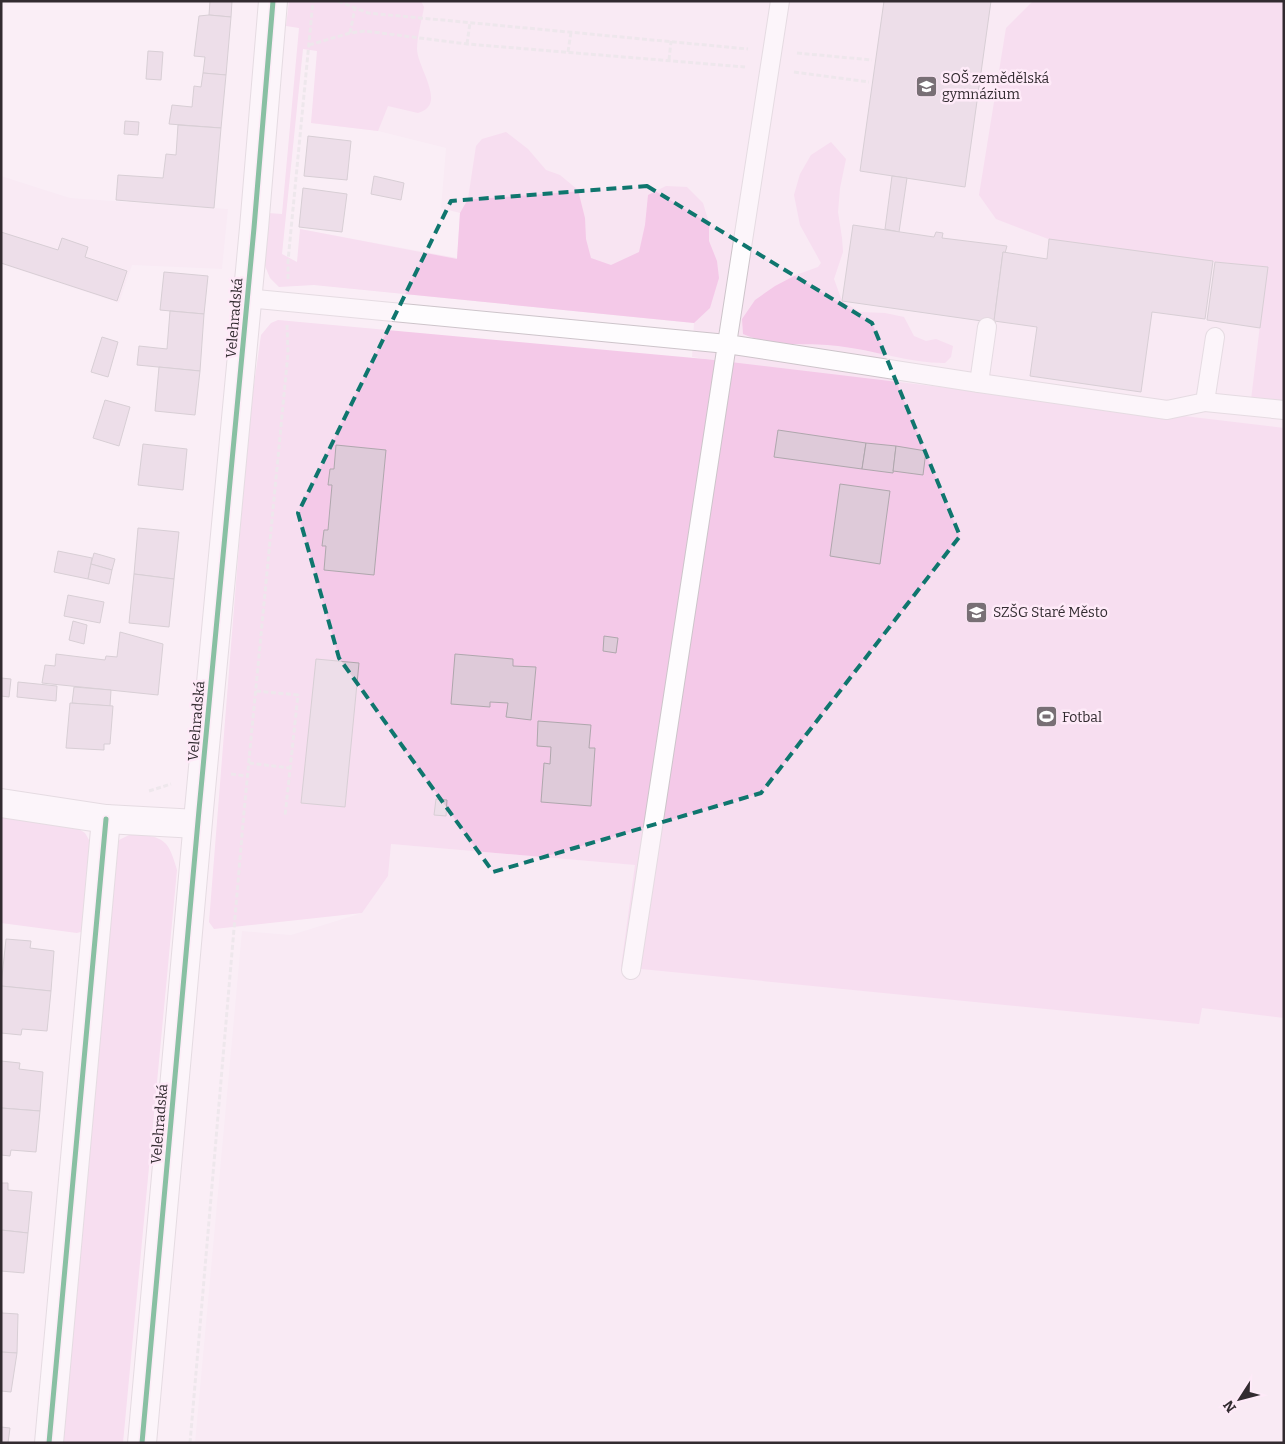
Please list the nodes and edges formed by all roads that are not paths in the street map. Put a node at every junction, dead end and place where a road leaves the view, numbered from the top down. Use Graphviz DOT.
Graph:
graph roads {
  1 [pos="273,1"];
  2 [pos="780,1"];
  3 [pos="247,298"];
  4 [pos="987,327"];
  5 [pos="1215,337"];
  6 [pos="727,344"];
  7 [pos="979,383"];
  8 [pos="1206,402"];
  9 [pos="1284,410"];
  10 [pos="1,803"];
  11 [pos="106,818"];
  12 [pos="198,824"];
  13 [pos="631,970"];
  14 [pos="48,1443"];
  15 [pos="142,1443"];
  1 -- 3 [label="street, Velehradská"];
  2 -- 6 [label="lane"];
  3 -- 6 [label="lane"];
  3 -- 12 [label="street, Velehradská"];
  4 -- 7 [label="lane"];
  5 -- 8 [label="lane"];
  6 -- 7 [label="lane"];
  6 -- 13 [label="lane"];
  7 -- 8 [label="lane"];
  8 -- 9 [label="lane"];
  10 -- 11 [label="street"];
  11 -- 12 [label="street"];
  11 -- 14 [label="street"];
  12 -- 15 [label="street, Velehradská"];
}
